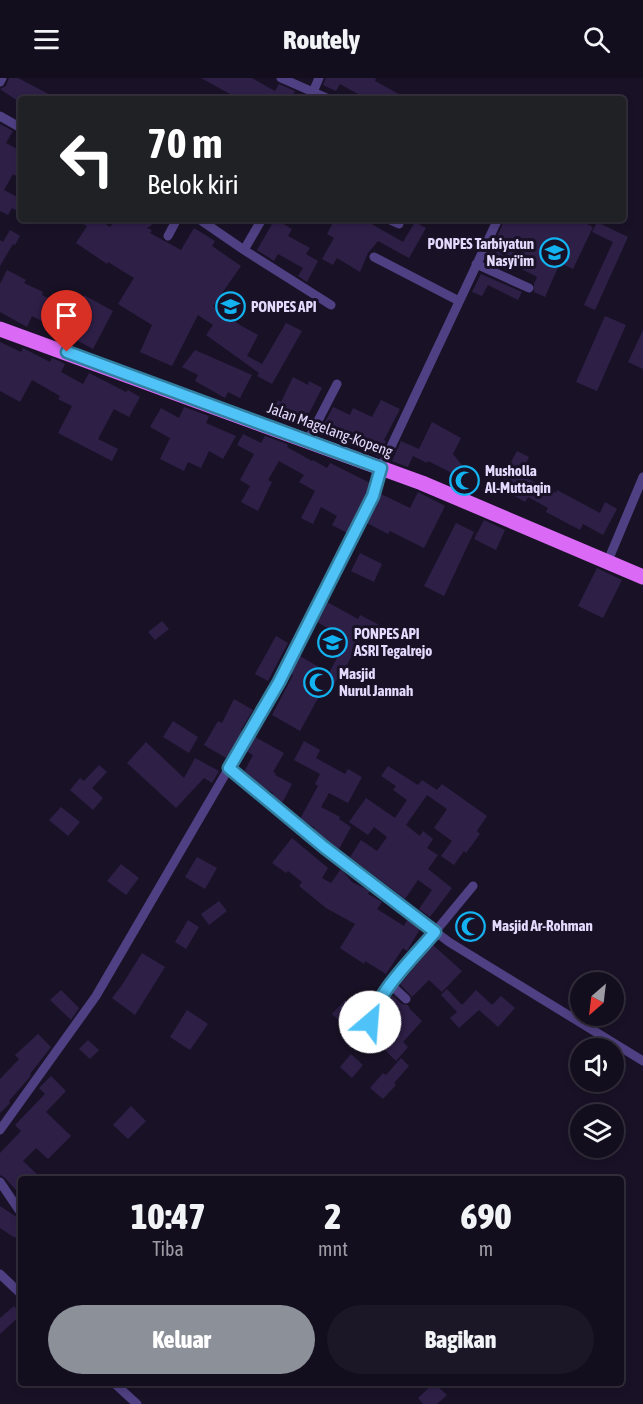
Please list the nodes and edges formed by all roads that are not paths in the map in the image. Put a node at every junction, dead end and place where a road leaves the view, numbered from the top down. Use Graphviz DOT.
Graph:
graph roads {
  1 [pos="281,78"];
  2 [pos="319,78"];
  3 [pos="311,95"];
  4 [pos="0,116"];
  5 [pos="18,126"];
  6 [pos="175,222"];
  7 [pos="203,222"];
  8 [pos="260,222"];
  9 [pos="395,222"];
  10 [pos="497,222"];
  11 [pos="399,224"];
  12 [pos="168,236"];
  13 [pos="244,250"];
  14 [pos="374,258"];
  15 [pos="476,264"];
  16 [pos="529,288"];
  17 [pos="459,301"];
  18 [pos="331,305"];
  19 [pos="0,329"];
  20 [pos="337,384"];
  21 [pos="308,442"];
  22 [pos="381,468"];
  23 [pos="643,477"];
  24 [pos="608,562"];
  25 [pos="643,577"];
  26 [pos="229,768"];
  27 [pos="473,886"];
  28 [pos="435,932"];
  29 [pos="391,985"];
  30 [pos="406,999"];
  31 [pos="369,1030"];
  32 [pos="643,1061"];
  33 [pos="0,1130"];
  34 [pos="0,1182"];
  35 [pos="18,1209"];
  36 [pos="0,1274"];
  37 [pos="18,1291"];
  38 [pos="117,1386"];
  39 [pos="136,1404"];
  1 -- 3 [label="street"];
  2 -- 3 [label="street"];
  4 -- 5 [label="street"];
  6 -- 12 [label="street"];
  7 -- 13 [label="street"];
  8 -- 13 [label="street"];
  9 -- 11 [label="street"];
  10 -- 15 [label="street"];
  13 -- 18 [label="street"];
  14 -- 17 [label="street"];
  15 -- 16 [label="street"];
  15 -- 17 [label="street"];
  17 -- 22 [label="street"];
  19 -- 21 [label="main road, Jalan Magelang-Kopeng"];
  20 -- 21 [label="street"];
  21 -- 22 [label="main road, Jalan Magelang-Kopeng"];
  22 -- 24 [label="main road, Jalan Magelang-Kopeng"];
  22 -- 26 [label="street"];
  23 -- 24 [label="street"];
  24 -- 25 [label="main road, Jalan Magelang-Kopeng"];
  26 -- 28 [label="street"];
  26 -- 33 [label="street"];
  27 -- 28 [label="street"];
  28 -- 29 [label="street"];
  28 -- 32 [label="street"];
  29 -- 30 [label="street"];
  29 -- 31 [label="street"];
  34 -- 35 [label="street"];
  36 -- 37 [label="street"];
  38 -- 39 [label="street"];
}
